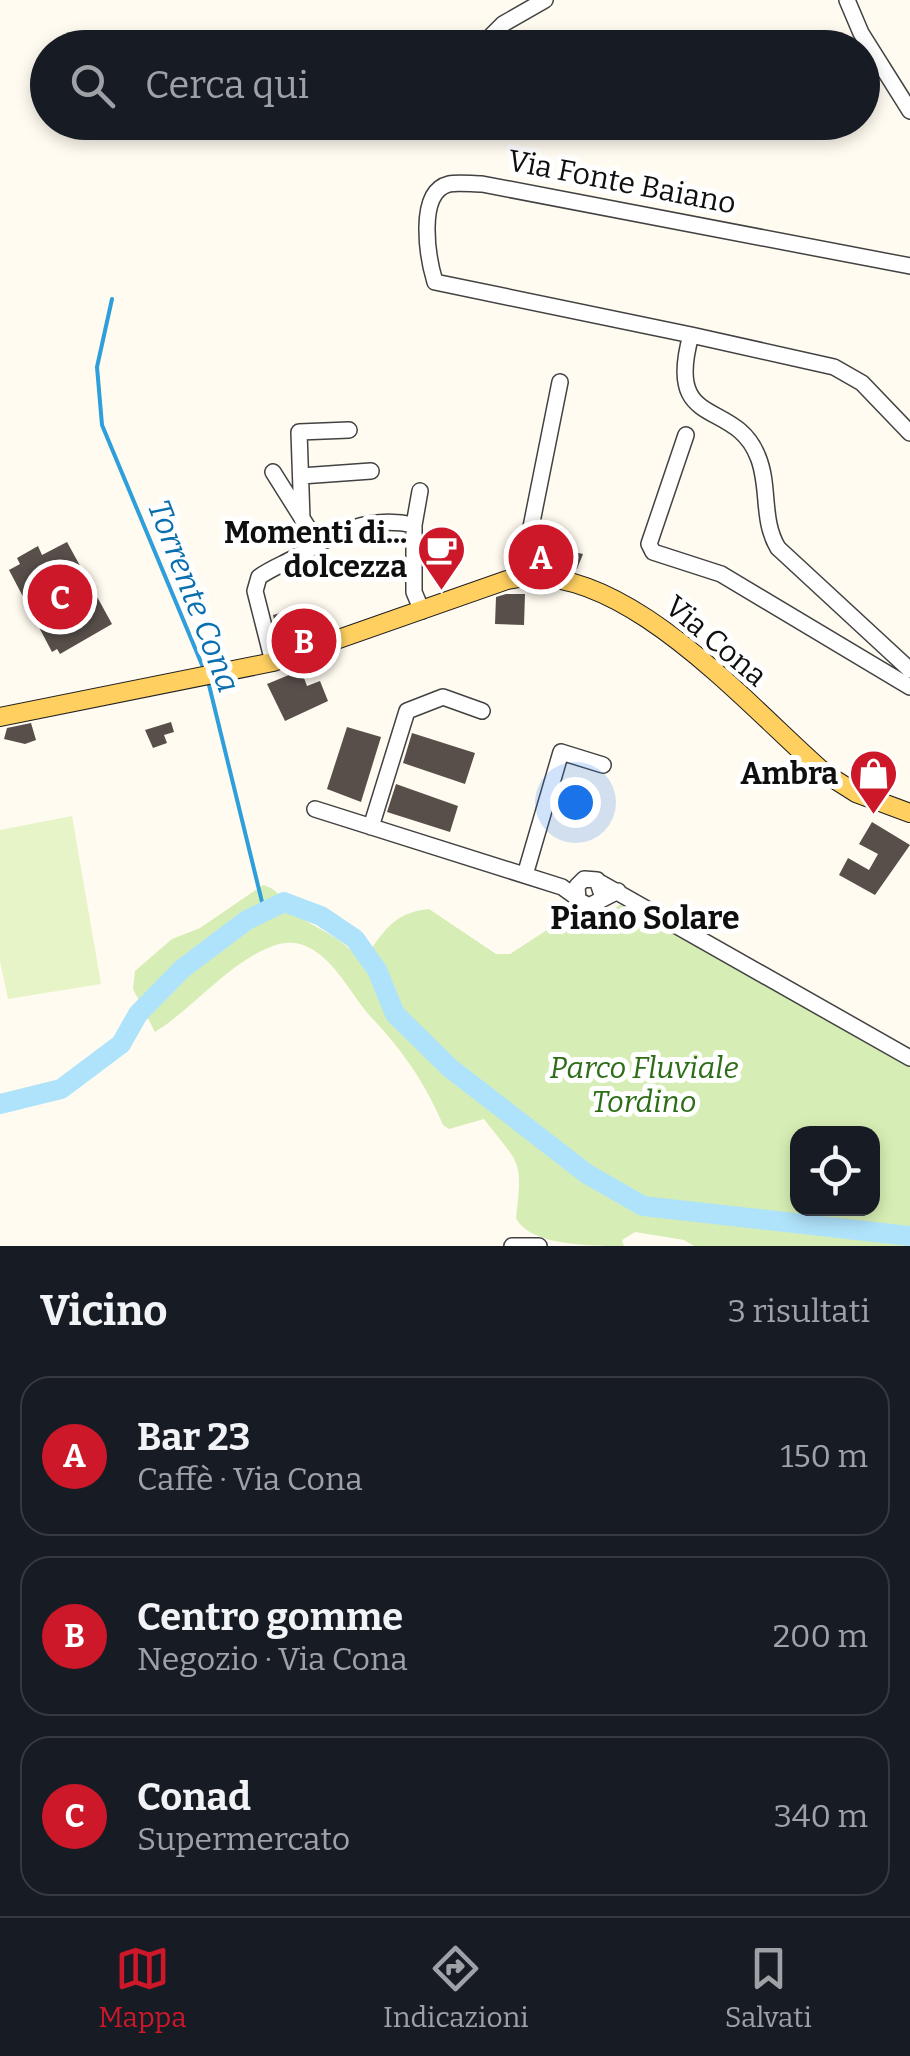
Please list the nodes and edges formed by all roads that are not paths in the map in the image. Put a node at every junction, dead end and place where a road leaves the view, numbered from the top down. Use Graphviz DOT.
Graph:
graph roads {
  1 [pos="545,0"];
  2 [pos="847,0"];
  3 [pos="497,30"];
  4 [pos="860,30"];
  5 [pos="880,63"];
  6 [pos="910,111"];
  7 [pos="910,266"];
  8 [pos="691,335"];
  9 [pos="560,382"];
  10 [pos="349,430"];
  11 [pos="910,433"];
  12 [pos="686,435"];
  13 [pos="371,471"];
  14 [pos="273,472"];
  15 [pos="300,476"];
  16 [pos="420,491"];
  17 [pos="302,519"];
  18 [pos="414,525"];
  19 [pos="317,542"];
  20 [pos="521,577"];
  21 [pos="422,611"];
  22 [pos="268,664"];
  23 [pos="910,670"];
  24 [pos="910,687"];
  25 [pos="482,711"];
  26 [pos="0,717"];
  27 [pos="603,765"];
  28 [pos="315,809"];
  29 [pos="910,813"];
  30 [pos="371,827"];
  31 [pos="525,875"];
  32 [pos="572,890"];
  33 [pos="607,891"];
  34 [pos="910,1058"];
  35 [pos="512,1246"];
  36 [pos="539,1246"];
  1 -- 3 [label="street"];
  2 -- 4 [label="street"];
  5 -- 6 [label="street"];
  7 -- 8 [label="street, Via Fonte Baiano"];
  8 -- 11 [label="street, Via Fonte Baiano"];
  8 -- 23 [label="street"];
  9 -- 20 [label="street"];
  10 -- 15 [label="street"];
  12 -- 24 [label="street"];
  13 -- 15 [label="street"];
  14 -- 17 [label="street"];
  15 -- 17 [label="street"];
  16 -- 18 [label="street"];
  17 -- 19 [label="street"];
  18 -- 19 [label="street"];
  18 -- 21 [label="street"];
  19 -- 22 [label="street"];
  20 -- 21 [label="main road, Via Cona"];
  20 -- 29 [label="main road, Via Cona"];
  21 -- 22 [label="main road, Via Cona"];
  22 -- 26 [label="main road, Via Cona"];
  25 -- 30 [label="street"];
  27 -- 31 [label="street"];
  28 -- 30 [label="street"];
  30 -- 31 [label="street"];
  31 -- 32 [label="street"];
  32 -- 33 [label="street"];
  32 -- 33 [label="street"];
  33 -- 34 [label="street"];
  35 -- 36 [label="street"];
}
